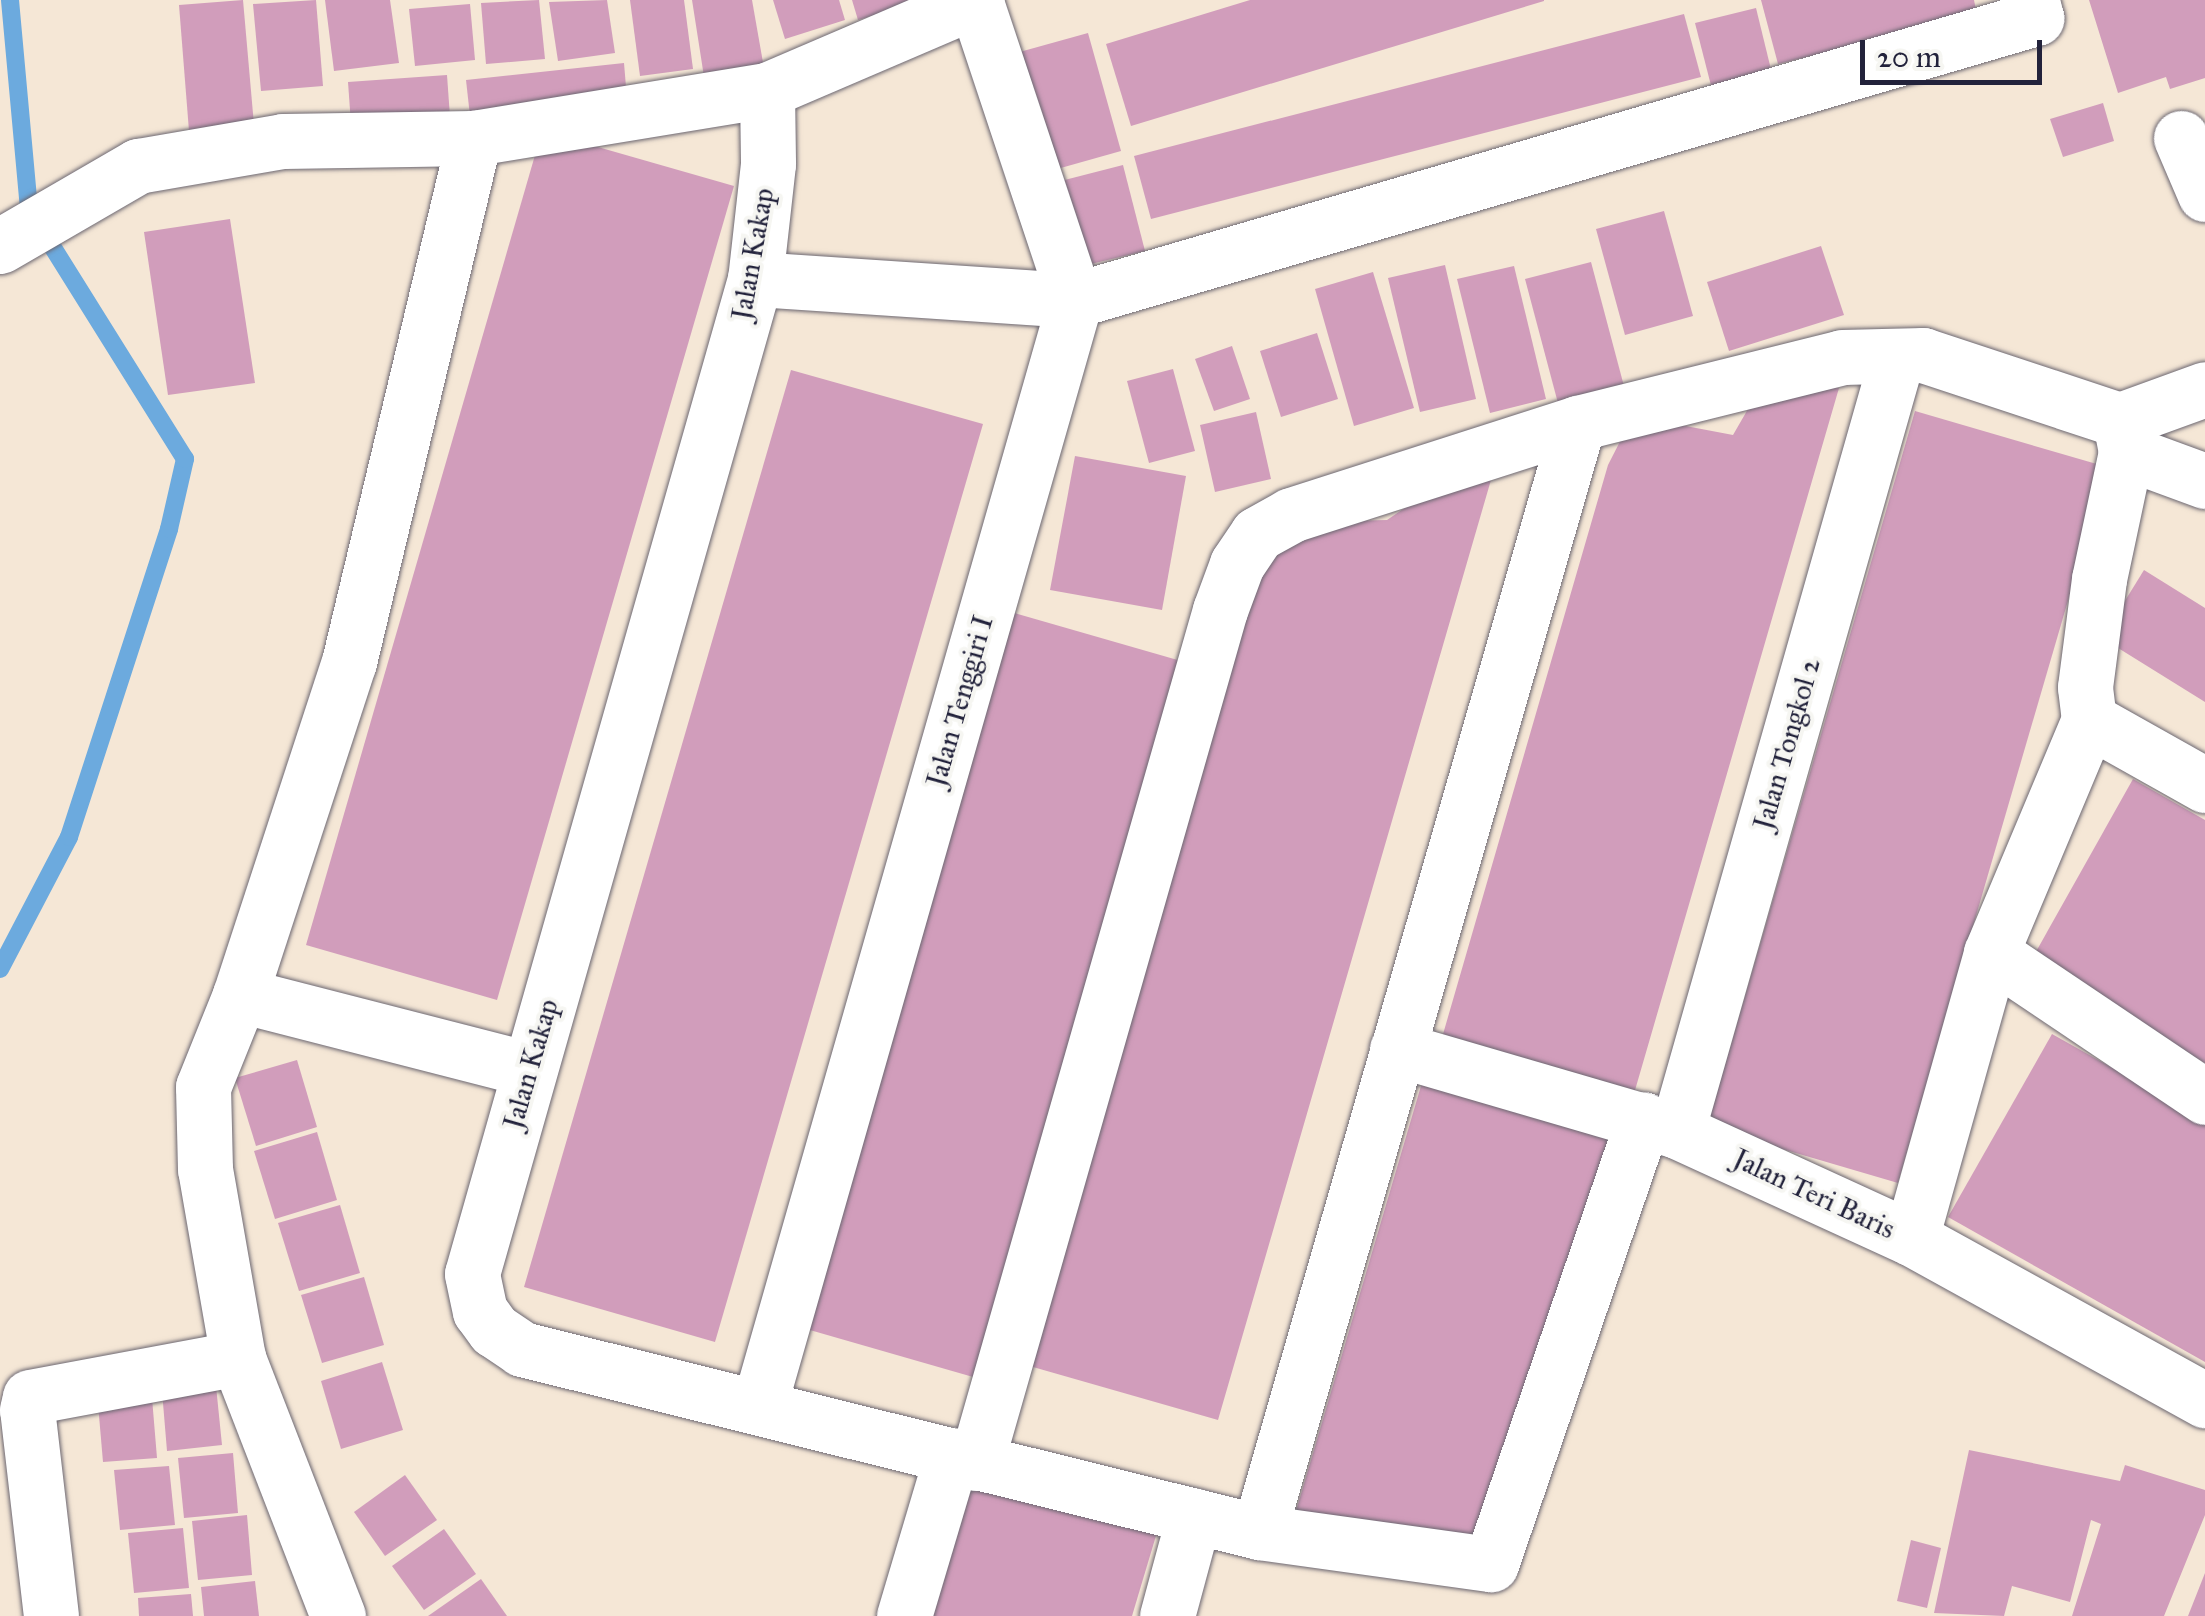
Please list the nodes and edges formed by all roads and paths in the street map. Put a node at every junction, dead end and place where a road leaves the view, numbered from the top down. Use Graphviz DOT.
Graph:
graph roads {
  1 [pos="976,0"];
  2 [pos="2032,0"];
  3 [pos="767,90"];
  4 [pos="474,138"];
  5 [pos="2181,138"];
  6 [pos="2205,194"];
  7 [pos="0,246"];
  8 [pos="754,279"];
  9 [pos="1075,300"];
  10 [pos="1897,356"];
  11 [pos="2205,389"];
  12 [pos="1578,423"];
  13 [pos="2123,436"];
  14 [pos="2205,482"];
  15 [pos="2089,720"];
  16 [pos="2205,785"];
  17 [pos="1991,953"];
  18 [pos="240,996"];
  19 [pos="1397,1049"];
  20 [pos="530,1069"];
  21 [pos="2205,1097"];
  22 [pos="1660,1125"];
  23 [pos="1911,1238"];
  24 [pos="238,1358"];
  25 [pos="2205,1400"];
  26 [pos="759,1406"];
  27 [pos="964,1459"];
  28 [pos="1194,1516"];
  29 [pos="1259,1532"];
  30 [pos="51,1616"];
  31 [pos="338,1616"];
  32 [pos="904,1616"];
  33 [pos="1167,1616"];
  1 -- 3 [label="street"];
  1 -- 9 [label="street"];
  2 -- 9 [label="street"];
  3 -- 4 [label="street"];
  3 -- 8 [label="street, Jalan Kakap"];
  4 -- 7 [label="street"];
  4 -- 18 [label="street"];
  5 -- 6 [label="street"];
  8 -- 9 [label="street"];
  8 -- 20 [label="street, Jalan Kakap"];
  9 -- 26 [label="street, Jalan Tenggiri I"];
  10 -- 12 [label="street"];
  10 -- 13 [label="street"];
  10 -- 22 [label="street, Jalan Tongkol 2"];
  11 -- 13 [label="street"];
  12 -- 19 [label="street"];
  12 -- 27 [label="street"];
  13 -- 14 [label="street"];
  13 -- 15 [label="street"];
  15 -- 16 [label="street"];
  15 -- 17 [label="street"];
  17 -- 21 [label="street"];
  17 -- 23 [label="street"];
  18 -- 20 [label="street"];
  18 -- 24 [label="street"];
  19 -- 22 [label="street, Jalan Teri Baris"];
  19 -- 29 [label="street"];
  20 -- 26 [label="street, Jalan Kakap"];
  22 -- 23 [label="street, Jalan Teri Baris"];
  22 -- 29 [label="street, Jalan Tongkol 2"];
  23 -- 25 [label="street, Jalan Teri Baris"];
  24 -- 30 [label="street"];
  24 -- 31 [label="street"];
  26 -- 27 [label="street, Jalan Kakap"];
  27 -- 28 [label="street, Jalan Kakap"];
  27 -- 32 [label="street"];
  28 -- 29 [label="street, Jalan Kakap"];
  28 -- 33 [label="street"];
}
